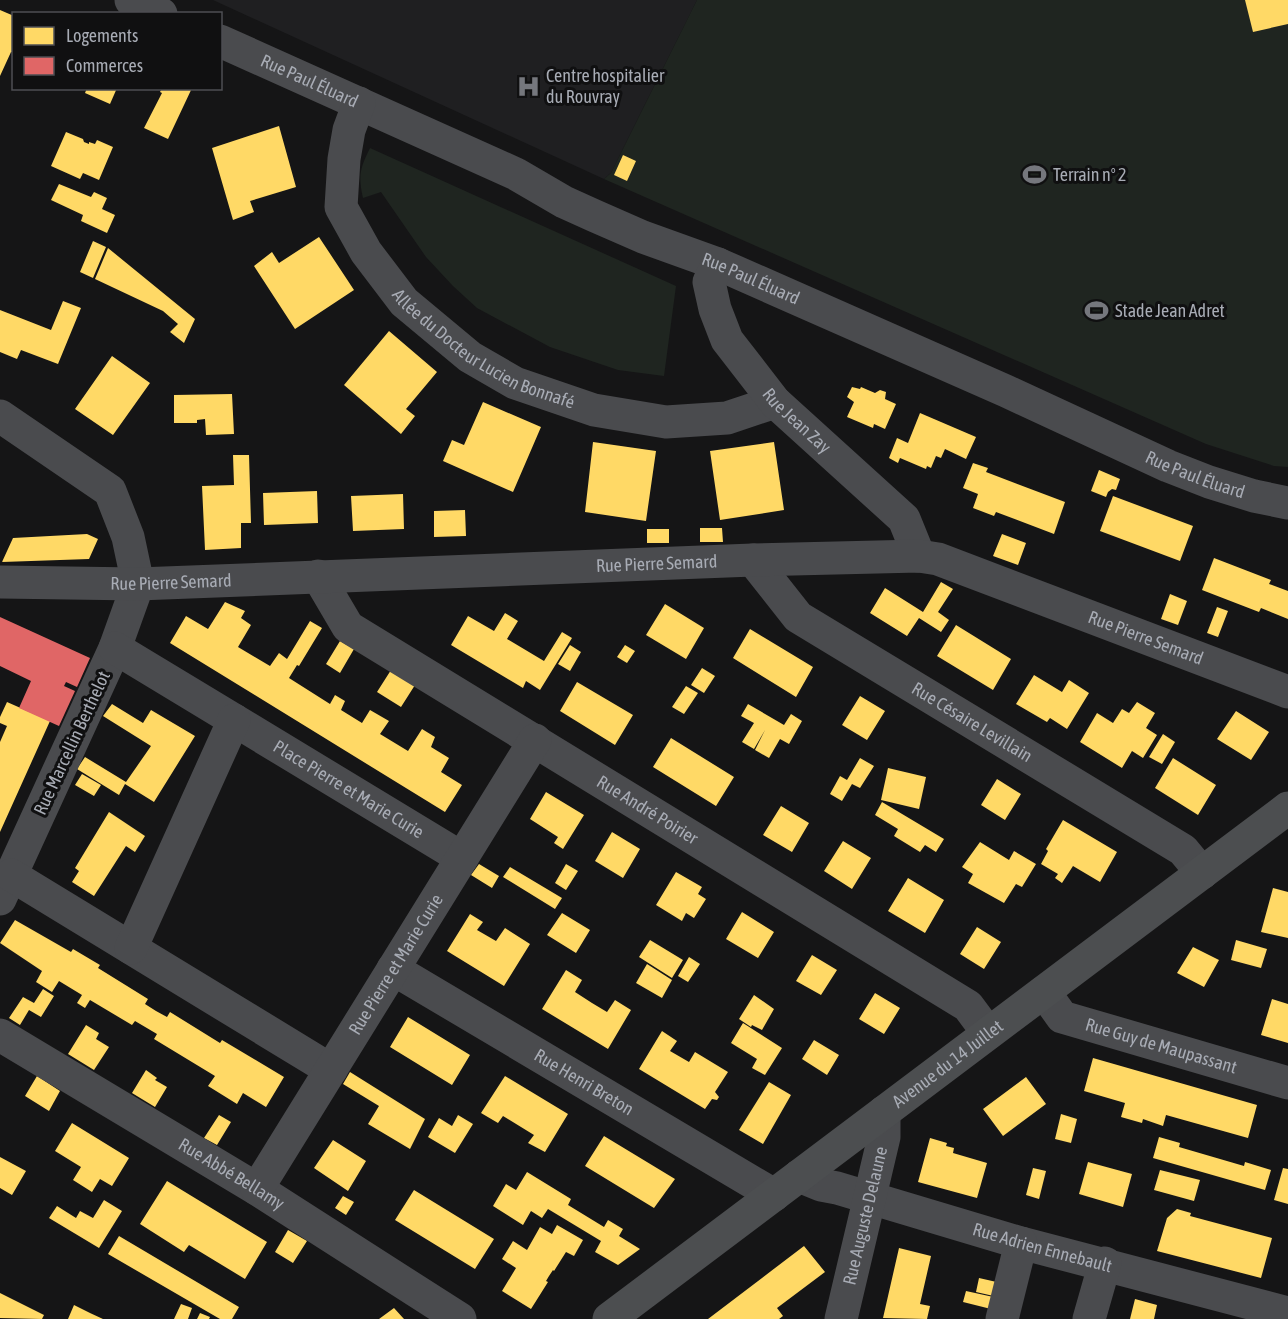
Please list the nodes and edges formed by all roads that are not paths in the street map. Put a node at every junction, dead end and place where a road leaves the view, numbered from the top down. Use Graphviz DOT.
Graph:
graph roads {
  1 [pos="131,0"];
  2 [pos="157,12"];
  3 [pos="222,41"];
  4 [pos="359,103"];
  5 [pos="718,264"];
  6 [pos="775,402"];
  7 [pos="0,416"];
  8 [pos="1288,502"];
  9 [pos="919,556"];
  10 [pos="753,560"];
  11 [pos="318,576"];
  12 [pos="0,582"];
  13 [pos="138,584"];
  14 [pos="116,648"];
  15 [pos="1288,693"];
  16 [pos="234,720"];
  17 [pos="535,740"];
  18 [pos="1288,808"];
  19 [pos="462,858"];
  20 [pos="1202,873"];
  21 [pos="5,887"];
  22 [pos="130,948"];
  23 [pos="393,969"];
  24 [pos="1044,992"];
  25 [pos="988,1034"];
  26 [pos="0,1035"];
  27 [pos="331,1070"];
  28 [pos="1288,1083"];
  29 [pos="884,1112"];
  30 [pos="786,1186"];
  31 [pos="256,1190"];
  32 [pos="869,1198"];
  33 [pos="1021,1243"];
  34 [pos="1104,1263"];
  35 [pos="1288,1313"];
  36 [pos="460,1319"];
  37 [pos="609,1319"];
  38 [pos="842,1319"];
  39 [pos="1002,1319"];
  40 [pos="1089,1319"];
  1 -- 2 [label="street"];
  3 -- 4 [label="street, Rue Paul Éluard"];
  4 -- 5 [label="street, Rue Paul Éluard"];
  4 -- 6 [label="street, Allée du Docteur Lucien Bonnafé"];
  5 -- 6 [label="street, Rue Jean Zay"];
  5 -- 8 [label="street, Rue Paul Éluard"];
  6 -- 9 [label="street, Rue Jean Zay"];
  7 -- 13 [label="street"];
  9 -- 10 [label="street, Rue Pierre Semard"];
  9 -- 15 [label="street, Rue Pierre Semard"];
  10 -- 11 [label="street, Rue Pierre Semard"];
  10 -- 20 [label="street, Rue Césaire Levillain"];
  11 -- 13 [label="street, Rue Pierre Semard"];
  11 -- 17 [label="street, Rue André Poirier"];
  12 -- 13 [label="street, Rue Pierre Semard"];
  13 -- 14 [label="street, Rue Marcellin Berthelot"];
  14 -- 16 [label="street, Place Pierre et Marie Curie"];
  14 -- 21 [label="street, Rue Marcellin Berthelot"];
  16 -- 19 [label="street, Place Pierre et Marie Curie"];
  16 -- 22 [label="street"];
  17 -- 19 [label="street, Rue Pierre et Marie Curie"];
  17 -- 25 [label="street, Rue André Poirier"];
  18 -- 20 [label="main road, Avenue du 14 Juillet"];
  19 -- 23 [label="street, Rue Pierre et Marie Curie"];
  20 -- 24 [label="main road, Avenue du 14 Juillet"];
  21 -- 22 [label="street"];
  22 -- 27 [label="street"];
  23 -- 27 [label="street, Rue Pierre et Marie Curie"];
  23 -- 30 [label="street, Rue Henri Breton"];
  24 -- 25 [label="main road, Avenue du 14 Juillet"];
  24 -- 28 [label="street, Rue Guy de Maupassant"];
  25 -- 29 [label="main road, Avenue du 14 Juillet"];
  26 -- 31 [label="street, Rue Abbé Bellamy"];
  27 -- 31 [label="street, Rue Pierre et Marie Curie"];
  29 -- 30 [label="main road, Avenue du 14 Juillet"];
  29 -- 32 [label="street, Rue Auguste Delaune"];
  30 -- 32 [label="street, Rue Adrien Ennebault"];
  30 -- 37 [label="main road, Avenue du 14 Juillet"];
  31 -- 36 [label="street, Rue Abbé Bellamy"];
  32 -- 33 [label="street, Rue Adrien Ennebault"];
  32 -- 38 [label="street, Rue Auguste Delaune"];
  33 -- 34 [label="street, Rue Adrien Ennebault"];
  33 -- 39 [label="street"];
  34 -- 35 [label="street, Rue Adrien Ennebault"];
  34 -- 40 [label="street"];
}
